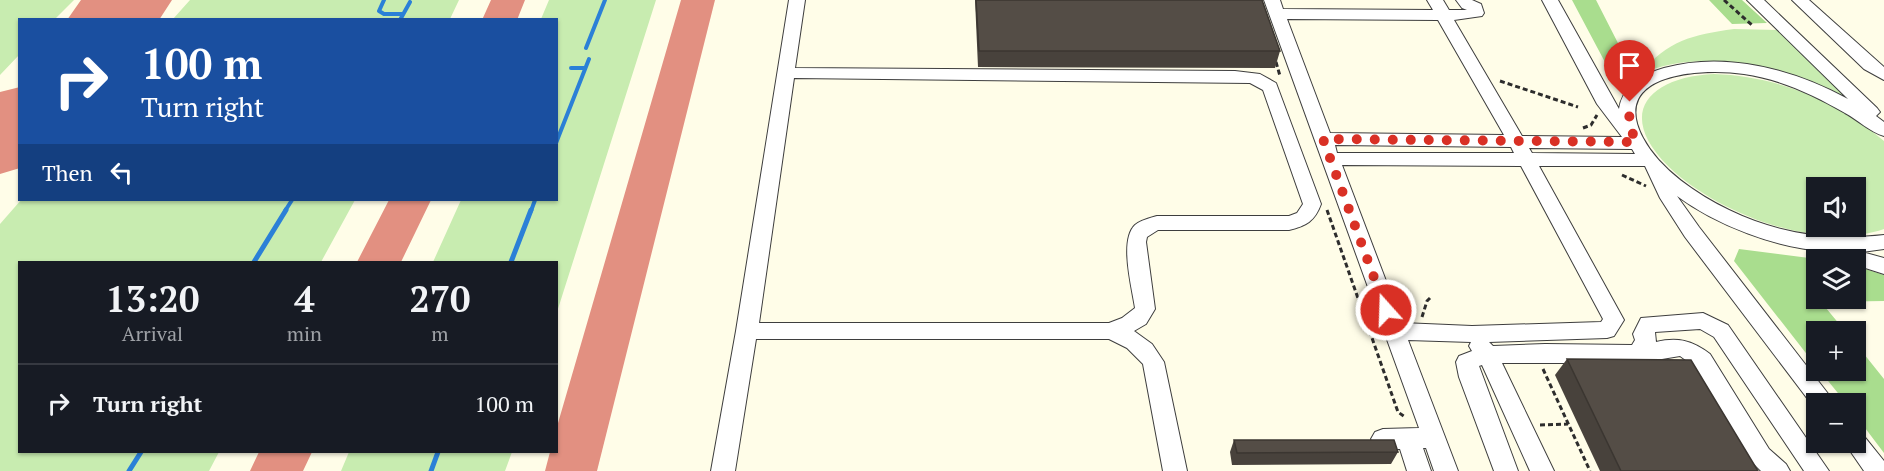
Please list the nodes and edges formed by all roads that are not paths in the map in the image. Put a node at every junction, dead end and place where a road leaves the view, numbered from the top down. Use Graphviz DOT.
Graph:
graph roads {
  1 [pos="796,0"];
  2 [pos="1550,0"];
  3 [pos="1755,0"];
  4 [pos="1800,0"];
  5 [pos="1470,4"];
  6 [pos="1276,13"];
  7 [pos="1441,13"];
  8 [pos="786,73"];
  9 [pos="1884,75"];
  10 [pos="1848,88"];
  11 [pos="1884,107"];
  12 [pos="1884,129"];
  13 [pos="1323,139"];
  14 [pos="1516,140"];
  15 [pos="1636,142"];
  16 [pos="1526,158"];
  17 [pos="1331,159"];
  18 [pos="1649,161"];
  19 [pos="1802,241"];
  20 [pos="1884,242"];
  21 [pos="1884,266"];
  22 [pos="747,331"];
  23 [pos="1109,331"];
  24 [pos="1394,331"];
  25 [pos="1472,334"];
  26 [pos="1638,354"];
  27 [pos="1488,355"];
  28 [pos="1816,393"];
  29 [pos="1407,438"];
  30 [pos="1433,438"];
  31 [pos="1383,439"];
  32 [pos="1864,453"];
  33 [pos="723,471"];
  34 [pos="1174,471"];
  35 [pos="1419,471"];
  36 [pos="1446,471"];
  37 [pos="1506,471"];
  38 [pos="1542,471"];
  39 [pos="1778,471"];
  40 [pos="1817,471"];
  41 [pos="1878,471"];
  1 -- 8 [label="street"];
  2 -- 15 [label="street"];
  3 -- 10 [label="street"];
  4 -- 9 [label="street"];
  5 -- 7 [label="street"];
  6 -- 7 [label="street"];
  6 -- 13 [label="street"];
  7 -- 14 [label="street"];
  8 -- 22 [label="street"];
  8 -- 23 [label="street"];
  10 -- 11 [label="street"];
  10 -- 12 [label="street"];
  12 -- 15 [label="street"];
  13 -- 14 [label="street"];
  13 -- 17 [label="street"];
  14 -- 15 [label="street"];
  14 -- 16 [label="street"];
  15 -- 18 [label="street"];
  16 -- 17 [label="street"];
  16 -- 18 [label="street"];
  16 -- 25 [label="street"];
  17 -- 24 [label="street"];
  18 -- 19 [label="street"];
  18 -- 28 [label="street"];
  19 -- 20 [label="street"];
  19 -- 21 [label="street"];
  22 -- 23 [label="street"];
  22 -- 33 [label="street"];
  23 -- 34 [label="street"];
  24 -- 25 [label="street"];
  24 -- 30 [label="street"];
  25 -- 27 [label="street"];
  26 -- 27 [label="street"];
  26 -- 39 [label="street"];
  26 -- 40 [label="street"];
  27 -- 37 [label="street"];
  27 -- 38 [label="street"];
  29 -- 30 [label="street"];
  29 -- 31 [label="street"];
  29 -- 35 [label="street"];
  30 -- 36 [label="street"];
  32 -- 41 [label="street"];
}
